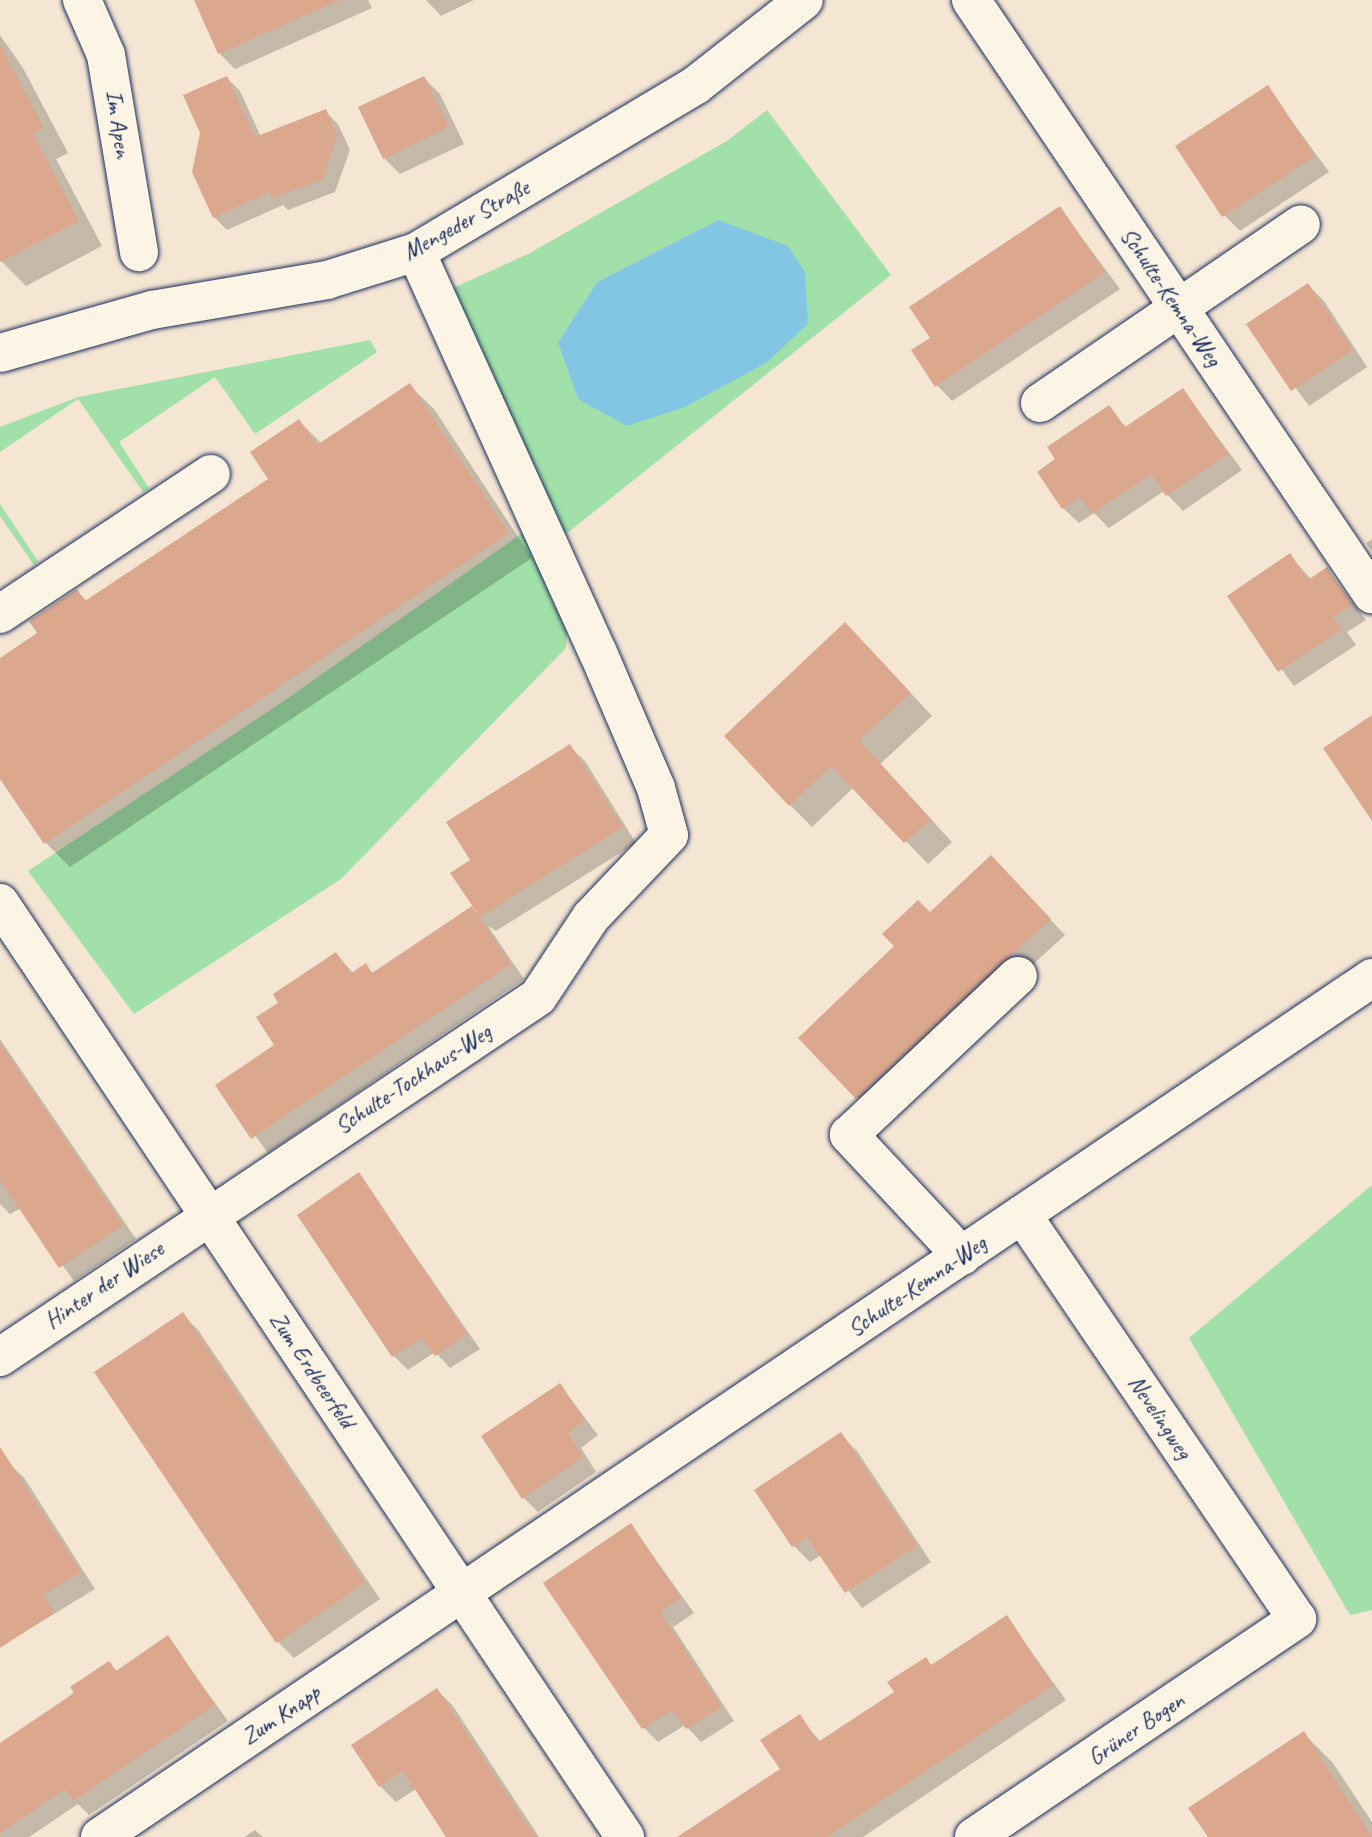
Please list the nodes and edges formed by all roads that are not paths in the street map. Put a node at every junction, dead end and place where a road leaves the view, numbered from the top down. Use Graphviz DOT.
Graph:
graph roads {
  1 [pos="82,0"];
  2 [pos="804,0"];
  3 [pos="971,0"];
  4 [pos="1301,224"];
  5 [pos="139,252"];
  6 [pos="416,252"];
  7 [pos="1179,308"];
  8 [pos="0,353"];
  9 [pos="1040,403"];
  10 [pos="211,474"];
  11 [pos="1372,594"];
  12 [pos="0,614"];
  13 [pos="0,903"];
  14 [pos="1018,975"];
  15 [pos="1372,978"];
  16 [pos="208,1214"];
  17 [pos="1023,1215"];
  18 [pos="962,1256"];
  19 [pos="0,1357"];
  20 [pos="461,1594"];
  21 [pos="1297,1619"];
  22 [pos="100,1837"];
  23 [pos="625,1837"];
  24 [pos="974,1837"];
  1 -- 5 [label="street, Im Apen"];
  2 -- 6 [label="street, Mengeder Straße"];
  3 -- 7 [label="street, Schulte-Kemna-Weg"];
  4 -- 7 [label="street"];
  6 -- 8 [label="street, Mengeder Straße"];
  6 -- 16 [label="street, Schulte-Tockhaus-Weg"];
  7 -- 9 [label="street"];
  7 -- 11 [label="street, Schulte-Kemna-Weg"];
  10 -- 12 [label="street"];
  13 -- 16 [label="street, Zum Erdbeerfeld"];
  14 -- 18 [label="street"];
  15 -- 17 [label="street, Schulte-Kemna-Weg"];
  16 -- 19 [label="street, Hinter der Wiese"];
  16 -- 20 [label="street, Zum Erdbeerfeld"];
  17 -- 18 [label="street, Schulte-Kemna-Weg"];
  17 -- 21 [label="street, Nevelingweg"];
  18 -- 20 [label="street, Schulte-Kemna-Weg"];
  20 -- 22 [label="street, Zum Knapp"];
  20 -- 23 [label="street, Zum Erdbeerfeld"];
  21 -- 24 [label="street, Grüner Bogen"];
}
